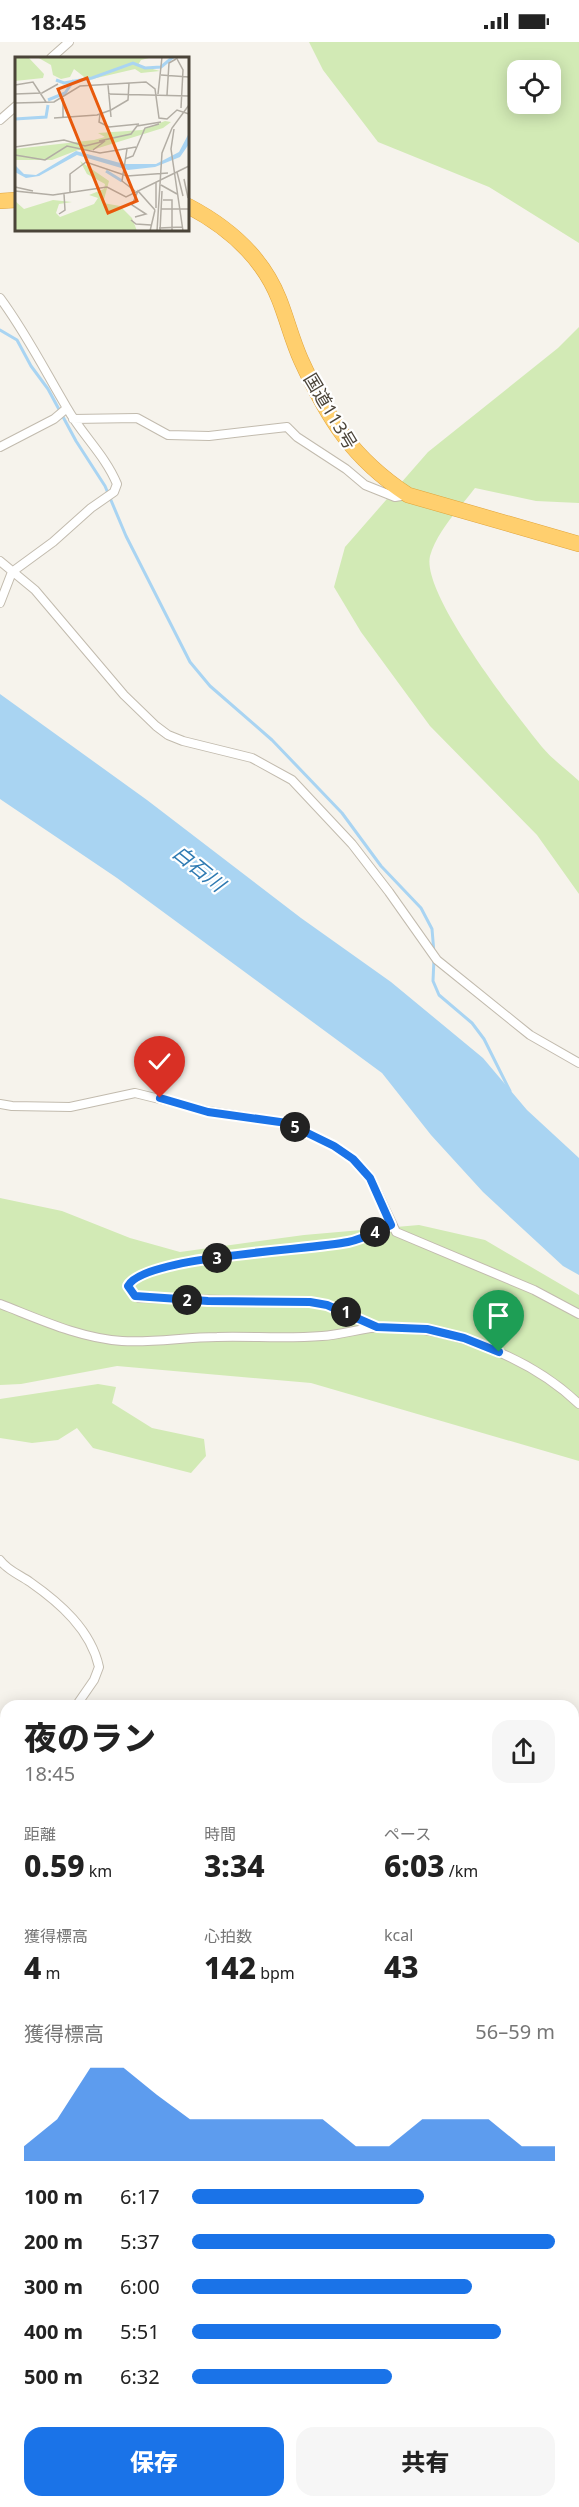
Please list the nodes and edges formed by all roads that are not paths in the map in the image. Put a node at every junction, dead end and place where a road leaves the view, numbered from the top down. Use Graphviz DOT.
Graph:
graph roads {
  1 [pos="69,42"];
  2 [pos="52,57"];
  3 [pos="15,107"];
  4 [pos="0,120"];
  5 [pos="15,200"];
  6 [pos="0,201"];
  7 [pos="189,207"];
  8 [pos="0,298"];
  9 [pos="62,413"];
  10 [pos="74,419"];
  11 [pos="0,447"];
  12 [pos="408,495"];
  13 [pos="579,544"];
  14 [pos="0,561"];
  15 [pos="12,572"];
  16 [pos="0,603"];
  17 [pos="579,1063"];
  18 [pos="0,1104"];
  19 [pos="391,1225"];
  20 [pos="0,1304"];
  21 [pos="579,1314"];
  22 [pos="377,1327"];
  23 [pos="579,1404"];
  24 [pos="0,1560"];
  25 [pos="80,1700"];
  1 -- 2 [label="street"];
  3 -- 4 [label="street"];
  5 -- 6 [label="highway"];
  7 -- 12 [label="highway, 国道113号"];
  8 -- 9 [label="street"];
  9 -- 10 [label="street"];
  9 -- 11 [label="street"];
  10 -- 12 [label="street"];
  10 -- 15 [label="street"];
  12 -- 13 [label="highway, 国道113号"];
  14 -- 15 [label="street"];
  15 -- 16 [label="street"];
  15 -- 17 [label="street"];
  18 -- 19 [label="street"];
  19 -- 21 [label="street"];
  19 -- 22 [label="street"];
  20 -- 22 [label="street"];
  22 -- 23 [label="street"];
  24 -- 25 [label="street"];
}
